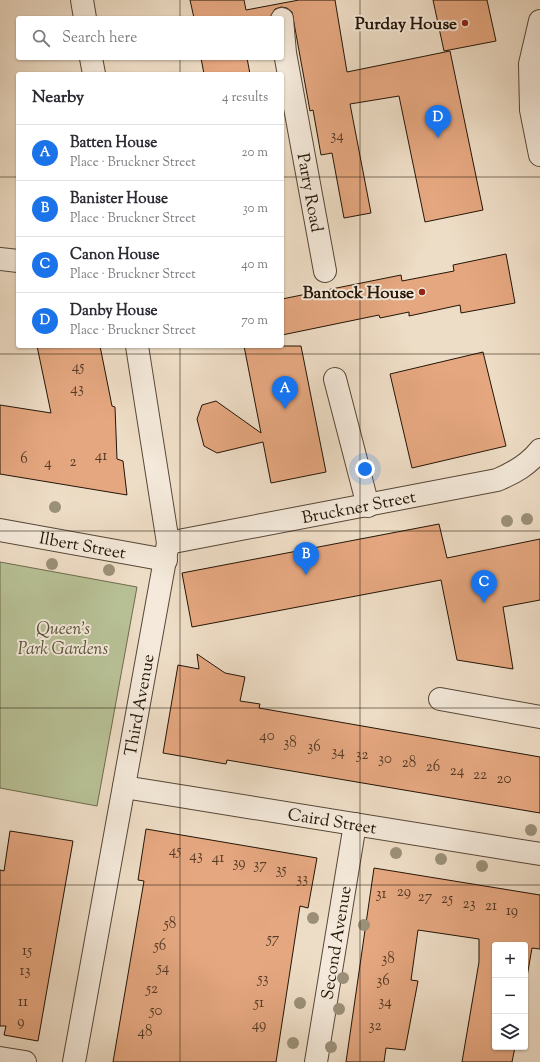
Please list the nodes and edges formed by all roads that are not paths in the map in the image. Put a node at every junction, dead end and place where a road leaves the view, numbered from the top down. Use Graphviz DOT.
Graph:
graph roads {
  1 [pos="82,0"];
  2 [pos="280,0"];
  3 [pos="85,16"];
  4 [pos="282,16"];
  5 [pos="540,21"];
  6 [pos="284,41"];
  7 [pos="91,60"];
  8 [pos="94,72"];
  9 [pos="540,155"];
  10 [pos="0,259"];
  11 [pos="16,261"];
  12 [pos="325,272"];
  13 [pos="137,348"];
  14 [pos="335,379"];
  15 [pos="540,450"];
  16 [pos="368,506"];
  17 [pos="0,530"];
  18 [pos="167,552"];
  19 [pos="440,700"];
  20 [pos="540,717"];
  21 [pos="124,787"];
  22 [pos="355,824"];
  23 [pos="540,854"];
  24 [pos="0,1058"];
  25 [pos="25,1062"];
  26 [pos="74,1062"];
  27 [pos="316,1062"];
  1 -- 3 [label="street"];
  2 -- 4 [label="street, Parry Road"];
  5 -- 9 [label="street"];
  6 -- 12 [label="street, Parry Road"];
  7 -- 8 [label="street"];
  10 -- 11 [label="street"];
  13 -- 18 [label="street, Third Avenue"];
  14 -- 16 [label="street"];
  15 -- 16 [label="street, Bruckner Street"];
  16 -- 18 [label="street, Bruckner Street"];
  17 -- 18 [label="street, Ilbert Street"];
  18 -- 21 [label="street, Third Avenue"];
  19 -- 20 [label="street"];
  21 -- 22 [label="street, Caird Street"];
  21 -- 26 [label="street, Third Avenue"];
  22 -- 23 [label="street, Caird Street"];
  22 -- 27 [label="street, Second Avenue"];
  24 -- 25 [label="street"];
}
